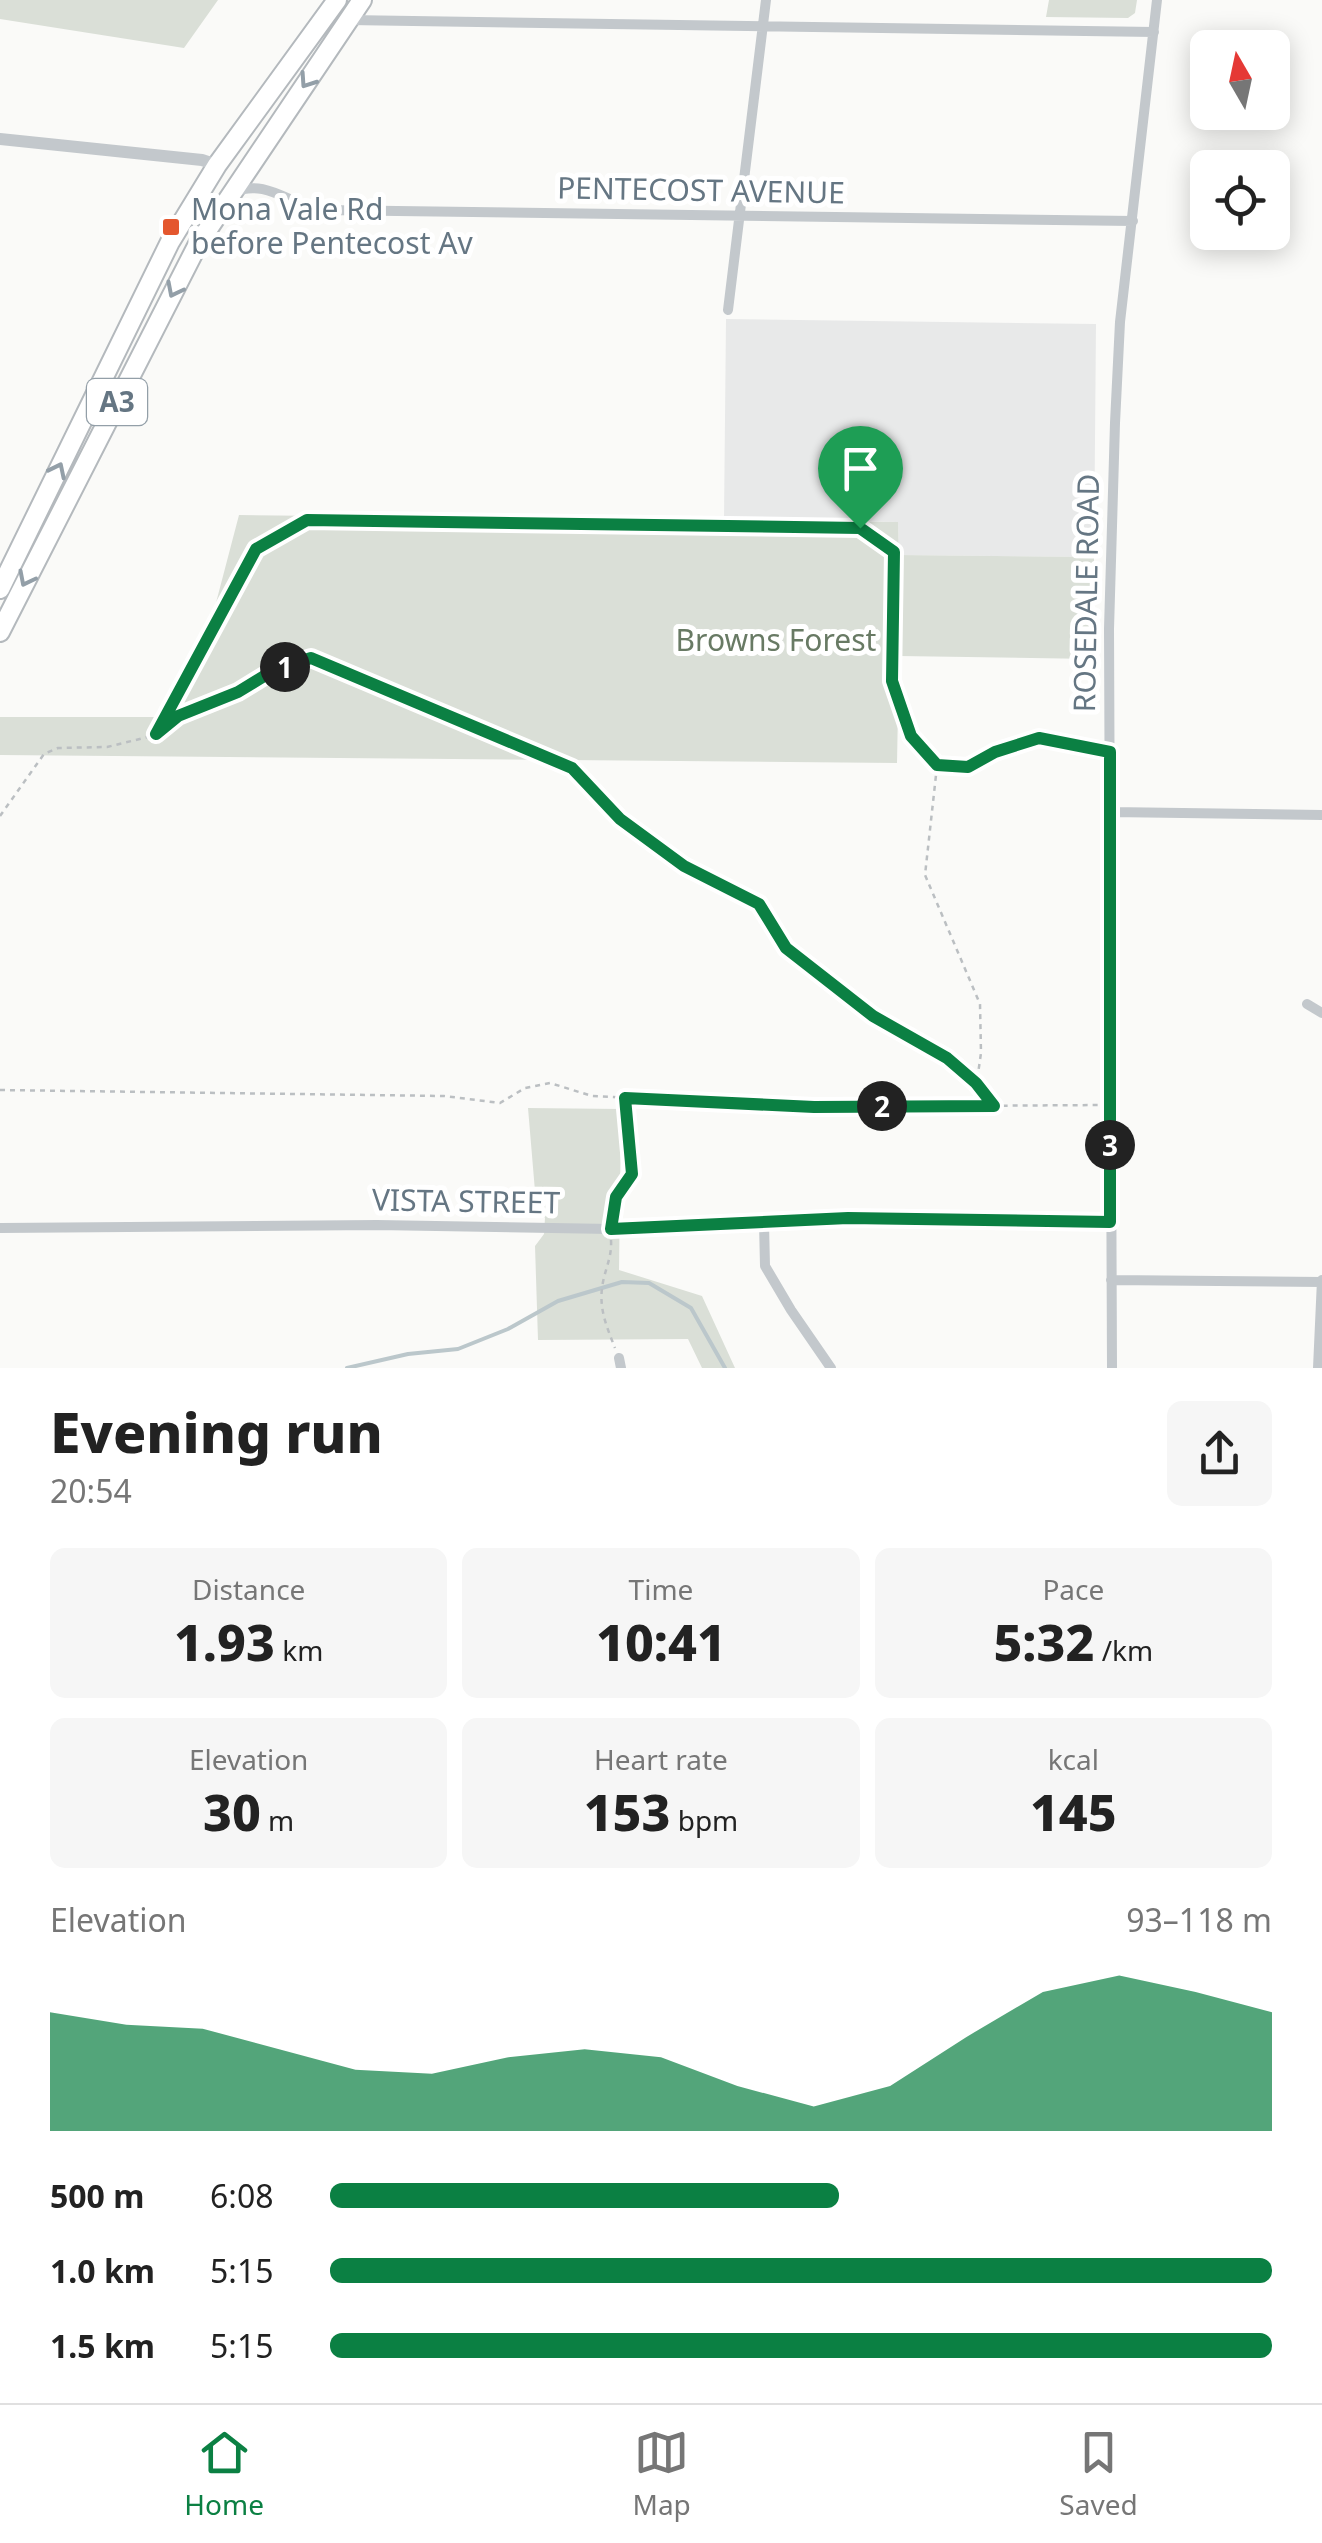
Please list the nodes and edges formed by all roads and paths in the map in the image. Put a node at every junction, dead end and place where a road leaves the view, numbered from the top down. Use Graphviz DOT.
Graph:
graph roads {
  1 [pos="337,0"];
  2 [pos="362,0"];
  3 [pos="766,0"];
  4 [pos="1158,0"];
  5 [pos="348,20"];
  6 [pos="763,27"];
  7 [pos="1154,32"];
  8 [pos="0,138"];
  9 [pos="218,165"];
  10 [pos="247,169"];
  11 [pos="272,190"];
  12 [pos="231,194"];
  13 [pos="738,218"];
  14 [pos="1134,221"];
  15 [pos="728,310"];
  16 [pos="0,589"];
  17 [pos="0,632"];
  18 [pos="156,734"];
  19 [pos="1110,752"];
  20 [pos="937,765"];
  21 [pos="1112,812"];
  22 [pos="0,816"];
  23 [pos="1322,816"];
  24 [pos="1308,1004"];
  25 [pos="1322,1013"];
  26 [pos="976,1083"];
  27 [pos="0,1090"];
  28 [pos="625,1098"];
  29 [pos="994,1106"];
  30 [pos="1110,1106"];
  31 [pos="764,1222"];
  32 [pos="1110,1222"];
  33 [pos="0,1228"];
  34 [pos="611,1229"];
  35 [pos="1111,1280"];
  36 [pos="1322,1280"];
  37 [pos="620,1363"];
  38 [pos="831,1368"];
  39 [pos="1112,1368"];
  40 [pos="1318,1368"];
  1 -- 9 [label="highway, A3"];
  2 -- 5 [label="highway, A3"];
  3 -- 6 [label="street"];
  4 -- 7 [label="street, ROSEDALE ROAD"];
  5 -- 6 [label="street"];
  5 -- 10 [label="highway, A3, one-way"];
  6 -- 7 [label="street"];
  6 -- 13 [label="street"];
  7 -- 14 [label="street, ROSEDALE ROAD"];
  8 -- 9 [label="street"];
  9 -- 10 [label="street"];
  16 -- 9 [label="highway, A3, one-way"];
  10 -- 11 [label="street"];
  10 -- 12 [label="highway, A3"];
  11 -- 12 [label="street, PENTECOST AVENUE"];
  11 -- 13 [label="street, PENTECOST AVENUE"];
  12 -- 17 [label="highway, A3, one-way"];
  13 -- 14 [label="street, PENTECOST AVENUE"];
  13 -- 15 [label="street"];
  14 -- 19 [label="street, ROSEDALE ROAD"];
  18 -- 20 [label="path"];
  18 -- 22 [label="path"];
  18 -- 26 [label="path"];
  19 -- 20 [label="path"];
  19 -- 21 [label="street, ROSEDALE ROAD"];
  20 -- 26 [label="path"];
  21 -- 23 [label="street"];
  21 -- 30 [label="street, ROSEDALE ROAD"];
  24 -- 25 [label="street"];
  26 -- 29 [label="path"];
  27 -- 28 [label="path"];
  28 -- 29 [label="path"];
  28 -- 34 [label="path"];
  29 -- 30 [label="path"];
  30 -- 32 [label="street, ROSEDALE ROAD"];
  31 -- 32 [label="street, VISTA STREET"];
  31 -- 34 [label="street, VISTA STREET"];
  31 -- 38 [label="street"];
  32 -- 35 [label="street, ROSEDALE ROAD"];
  33 -- 34 [label="street, VISTA STREET"];
  34 -- 37 [label="path"];
  35 -- 36 [label="street"];
  35 -- 39 [label="street, ROSEDALE ROAD"];
  36 -- 40 [label="street"];
}
